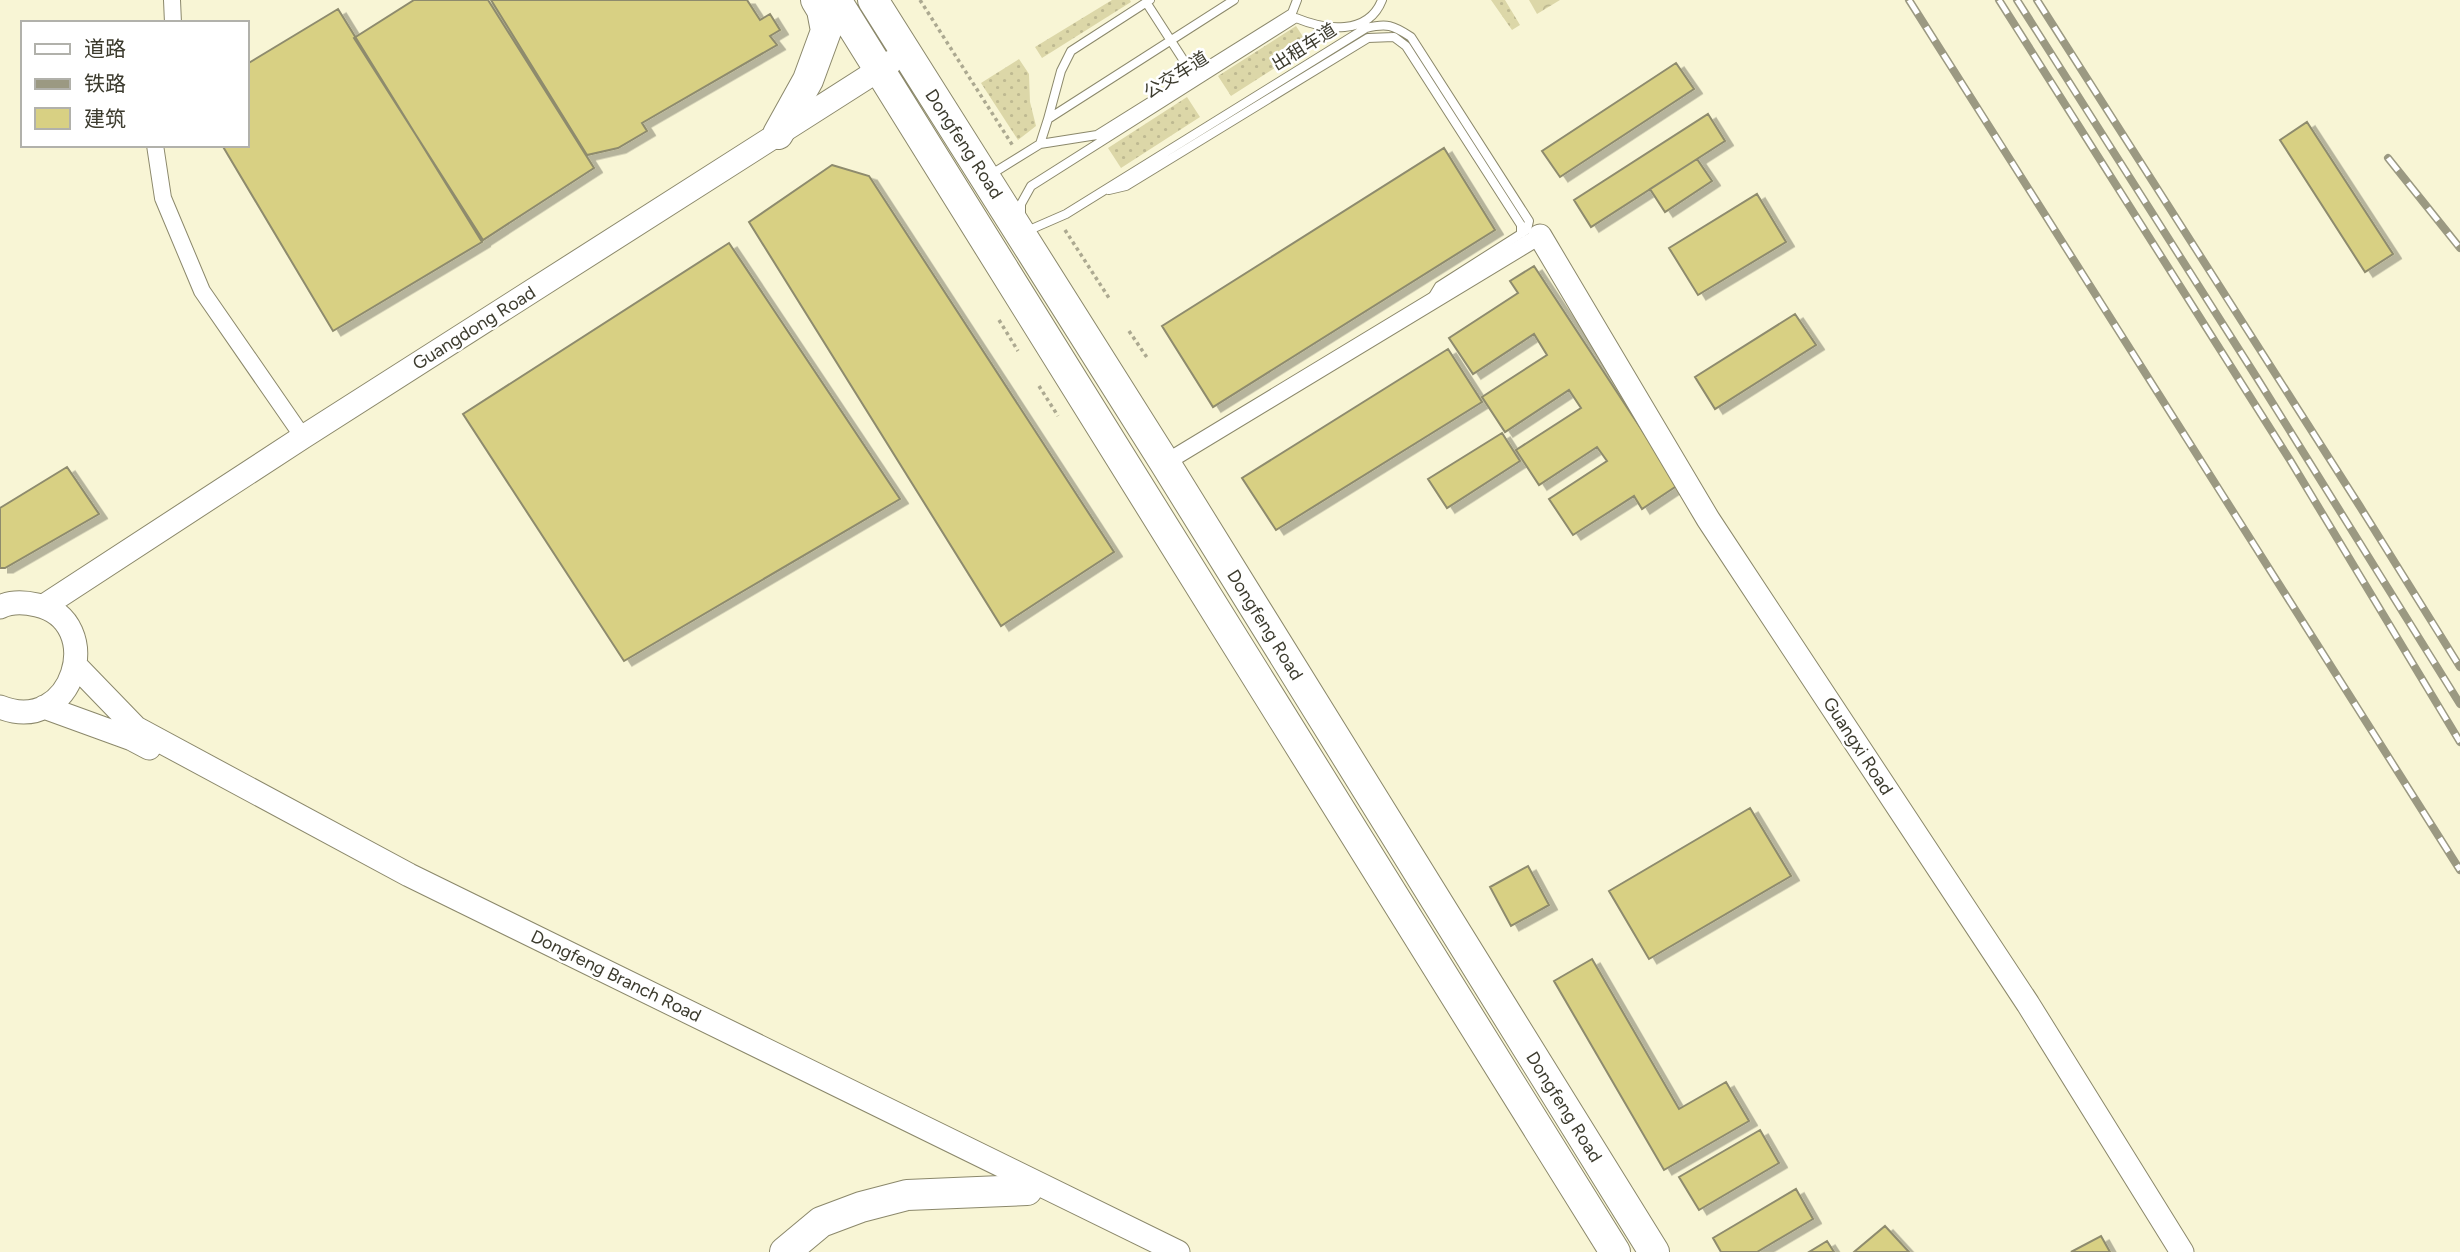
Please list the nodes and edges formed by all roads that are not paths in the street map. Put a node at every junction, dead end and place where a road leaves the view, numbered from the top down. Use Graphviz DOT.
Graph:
graph roads {
  1 [pos="172,0"];
  2 [pos="816,0"];
  3 [pos="836,0"];
  4 [pos="873,0"];
  5 [pos="1234,0"];
  6 [pos="1297,0"];
  7 [pos="1382,0"];
  8 [pos="1148,1"];
  9 [pos="173,21"];
  10 [pos="1170,40"];
  11 [pos="906,53"];
  12 [pos="880,70"];
  13 [pos="1195,78"];
  14 [pos="1048,119"];
  15 [pos="778,134"];
  16 [pos="1040,144"];
  17 [pos="155,147"];
  18 [pos="986,177"];
  19 [pos="1103,191"];
  20 [pos="1530,230"];
  21 [pos="1020,234"];
  22 [pos="303,437"];
  23 [pos="1165,463"];
  24 [pos="44,606"];
  25 [pos="0,607"];
  26 [pos="76,666"];
  27 [pos="0,707"];
  28 [pos="44,707"];
  29 [pos="1027,1190"];
  30 [pos="785,1252"];
  31 [pos="1153,1252"];
  32 [pos="1178,1252"];
  33 [pos="1615,1252"];
  34 [pos="1654,1252"];
  35 [pos="2182,1252"];
  1 -- 9 [label="street"];
  2 -- 15 [label="highway"];
  3 -- 12 [label="highway, Dongfeng Road"];
  4 -- 11 [label="highway, Dongfeng Road"];
  5 -- 10 [label="lane"];
  6 -- 13 [label="lane"];
  7 -- 13 [label="lane, 公交车道"];
  8 -- 10 [label="lane"];
  8 -- 14 [label="lane"];
  10 -- 13 [label="lane"];
  10 -- 14 [label="lane"];
  11 -- 12 [label="main road, Guangdong Road"];
  11 -- 18 [label="highway, Dongfeng Road"];
  12 -- 15 [label="main road, Guangdong Road"];
  12 -- 33 [label="highway, Dongfeng Road"];
  13 -- 16 [label="lane"];
  13 -- 21 [label="lane, 公交车道"];
  14 -- 16 [label="lane"];
  15 -- 22 [label="main road, Guangdong Road"];
  16 -- 18 [label="lane"];
  17 -- 22 [label="street"];
  18 -- 21 [label="highway, Dongfeng Road"];
  19 -- 20 [label="lane, 出租车道"];
  19 -- 20 [label="lane, 出租车道"];
  19 -- 21 [label="lane, 出租车道"];
  20 -- 23 [label="street"];
  20 -- 35 [label="main road, Guangxi Road"];
  21 -- 23 [label="highway, Dongfeng Road"];
  22 -- 24 [label="main road, Guangdong Road"];
  23 -- 34 [label="highway, Dongfeng Road"];
  24 -- 25 [label="main road"];
  24 -- 26 [label="main road"];
  26 -- 28 [label="main road"];
  26 -- 32 [label="main road, Dongfeng Branch Road"];
  27 -- 28 [label="main road"];
  28 -- 29 [label="main road, Dongfeng Branch Road"];
  29 -- 30 [label="highway"];
  29 -- 31 [label="main road, Dongfeng Branch Road"];
}
